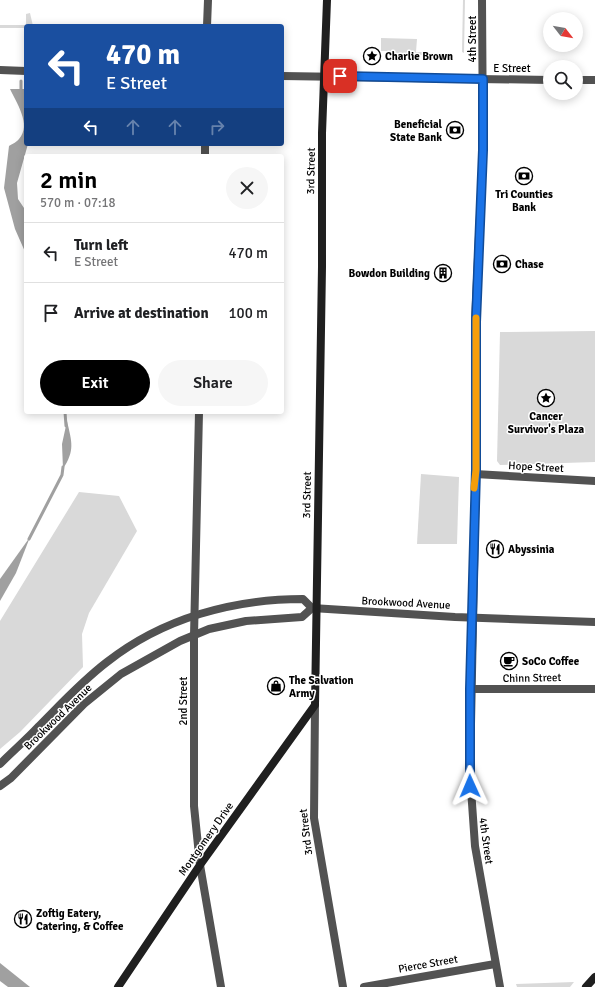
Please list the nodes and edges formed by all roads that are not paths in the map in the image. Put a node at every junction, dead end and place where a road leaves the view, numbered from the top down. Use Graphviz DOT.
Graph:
graph roads {
  1 [pos="208,0"];
  2 [pos="327,0"];
  3 [pos="482,0"];
  4 [pos="207,24"];
  5 [pos="0,70"];
  6 [pos="24,71"];
  7 [pos="284,76"];
  8 [pos="324,76"];
  9 [pos="483,79"];
  10 [pos="543,80"];
  11 [pos="583,80"];
  12 [pos="595,80"];
  13 [pos="199,414"];
  14 [pos="475,474"];
  15 [pos="595,481"];
  16 [pos="314,609"];
  17 [pos="195,614"];
  18 [pos="472,617"];
  19 [pos="595,622"];
  20 [pos="194,636"];
  21 [pos="470,689"];
  22 [pos="595,689"];
  23 [pos="315,705"];
  24 [pos="0,764"];
  25 [pos="0,786"];
  26 [pos="200,865"];
  27 [pos="496,964"];
  28 [pos="593,982"];
  29 [pos="118,987"];
  30 [pos="221,987"];
  31 [pos="343,987"];
  32 [pos="364,987"];
  33 [pos="500,987"];
  34 [pos="586,987"];
  1 -- 4 [label="street"];
  2 -- 8 [label="main road, 3rd Street"];
  3 -- 9 [label="street, 4th Street"];
  5 -- 6 [label="street"];
  7 -- 8 [label="street, E Street"];
  8 -- 9 [label="street, E Street"];
  8 -- 16 [label="main road, 3rd Street"];
  9 -- 10 [label="street, E Street"];
  9 -- 14 [label="street, 4th Street"];
  11 -- 12 [label="street"];
  13 -- 17 [label="street, 2nd Street"];
  14 -- 15 [label="street, Hope Street"];
  14 -- 18 [label="street, 4th Street"];
  16 -- 17 [label="street, Brookwood Avenue"];
  16 -- 18 [label="street, Brookwood Avenue"];
  16 -- 20 [label="street, Brookwood Avenue"];
  16 -- 23 [label="main road, 3rd Street"];
  17 -- 20 [label="street, 2nd Street"];
  17 -- 24 [label="street, Brookwood Avenue"];
  18 -- 19 [label="street, Brookwood Avenue"];
  18 -- 21 [label="street, 4th Street"];
  20 -- 25 [label="street, Brookwood Avenue"];
  20 -- 26 [label="street, 2nd Street"];
  21 -- 22 [label="street, Chinn Street"];
  21 -- 27 [label="street, 4th Street"];
  23 -- 26 [label="main road, Montgomery Drive"];
  23 -- 31 [label="street, 3rd Street"];
  26 -- 29 [label="main road, Montgomery Drive"];
  26 -- 30 [label="street, 2nd Street"];
  27 -- 32 [label="street, Pierce Street"];
  27 -- 33 [label="street, 4th Street"];
  28 -- 34 [label="main road"];
}
